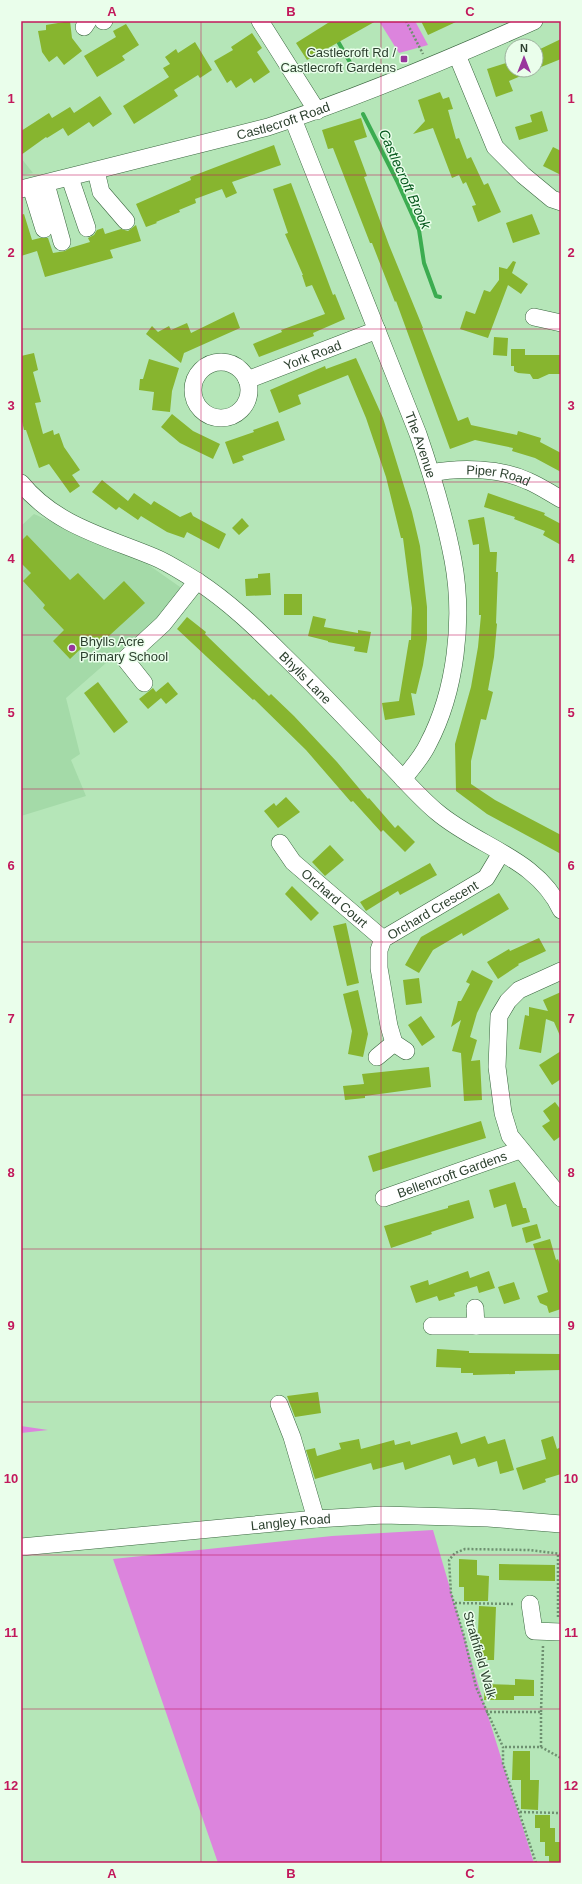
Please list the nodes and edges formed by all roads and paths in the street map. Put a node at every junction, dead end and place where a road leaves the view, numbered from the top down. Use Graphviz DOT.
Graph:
graph roads {
  1 [pos="260,21"];
  2 [pos="406,21"];
  3 [pos="534,21"];
  4 [pos="457,55"];
  5 [pos="429,67"];
  6 [pos="317,110"];
  7 [pos="293,119"];
  8 [pos="96,171"];
  9 [pos="70,178"];
  10 [pos="32,187"];
  11 [pos="561,202"];
  12 [pos="126,221"];
  13 [pos="87,228"];
  14 [pos="44,229"];
  15 [pos="62,242"];
  16 [pos="534,316"];
  17 [pos="561,323"];
  18 [pos="377,330"];
  19 [pos="247,380"];
  20 [pos="431,473"];
  21 [pos="21,483"];
  22 [pos="561,499"];
  23 [pos="197,581"];
  24 [pos="144,683"];
  25 [pos="403,779"];
  26 [pos="290,848"];
  27 [pos="501,854"];
  28 [pos="559,902"];
  29 [pos="383,939"];
  30 [pos="561,971"];
  31 [pos="377,1056"];
  32 [pos="520,1150"];
  33 [pos="384,1198"];
  34 [pos="561,1198"];
  35 [pos="475,1308"];
  36 [pos="432,1326"];
  37 [pos="476,1326"];
  38 [pos="561,1326"];
  39 [pos="280,1404"];
  40 [pos="316,1519"];
  41 [pos="561,1524"];
  42 [pos="21,1547"];
  43 [pos="560,1554"];
  44 [pos="455,1603"];
  45 [pos="530,1604"];
  46 [pos="554,1631"];
  47 [pos="486,1712"];
  48 [pos="541,1712"];
  49 [pos="503,1747"];
  50 [pos="541,1747"];
  51 [pos="561,1758"];
  52 [pos="519,1812"];
  53 [pos="561,1813"];
  54 [pos="536,1863"];
  1 -- 6 [label="street"];
  2 -- 5 [label="path"];
  3 -- 4 [label="street, Castlecroft Road"];
  4 -- 5 [label="street, Castlecroft Road"];
  4 -- 11 [label="street"];
  5 -- 6 [label="street, Castlecroft Road"];
  6 -- 7 [label="street, Castlecroft Road"];
  7 -- 8 [label="street, Castlecroft Road"];
  7 -- 18 [label="street, The Avenue"];
  8 -- 9 [label="street, Castlecroft Road"];
  8 -- 12 [label="street"];
  9 -- 10 [label="street, Castlecroft Road"];
  9 -- 13 [label="street"];
  10 -- 14 [label="street"];
  10 -- 15 [label="street"];
  16 -- 17 [label="street"];
  18 -- 19 [label="street, York Road"];
  18 -- 20 [label="street, The Avenue"];
  20 -- 22 [label="street, Piper Road"];
  20 -- 25 [label="street, The Avenue"];
  21 -- 23 [label="street, Bhylls Lane"];
  23 -- 24 [label="street"];
  23 -- 25 [label="street, Bhylls Lane"];
  25 -- 27 [label="street, Bhylls Lane"];
  26 -- 29 [label="street, Orchard Court"];
  27 -- 28 [label="street, Bhylls Lane"];
  27 -- 29 [label="street, Orchard Crescent"];
  29 -- 31 [label="street, Orchard Crescent"];
  30 -- 32 [label="street, Bellencroft Gardens"];
  32 -- 33 [label="street, Bellencroft Gardens"];
  32 -- 34 [label="street, Bellencroft Gardens"];
  35 -- 37 [label="street"];
  36 -- 37 [label="street"];
  37 -- 38 [label="street"];
  39 -- 40 [label="street"];
  40 -- 41 [label="street, Langley Road"];
  40 -- 42 [label="street, Langley Road"];
  43 -- 44 [label="path, Strathfield Walk"];
  43 -- 46 [label="path"];
  44 -- 45 [label="path"];
  44 -- 47 [label="path, Strathfield Walk"];
  45 -- 46 [label="street"];
  46 -- 48 [label="path"];
  47 -- 48 [label="path"];
  47 -- 49 [label="path, Strathfield Walk"];
  48 -- 50 [label="path"];
  49 -- 50 [label="path"];
  49 -- 52 [label="path, Strathfield Walk"];
  50 -- 51 [label="path"];
  52 -- 53 [label="path"];
  52 -- 54 [label="path, Strathfield Walk"];
}
